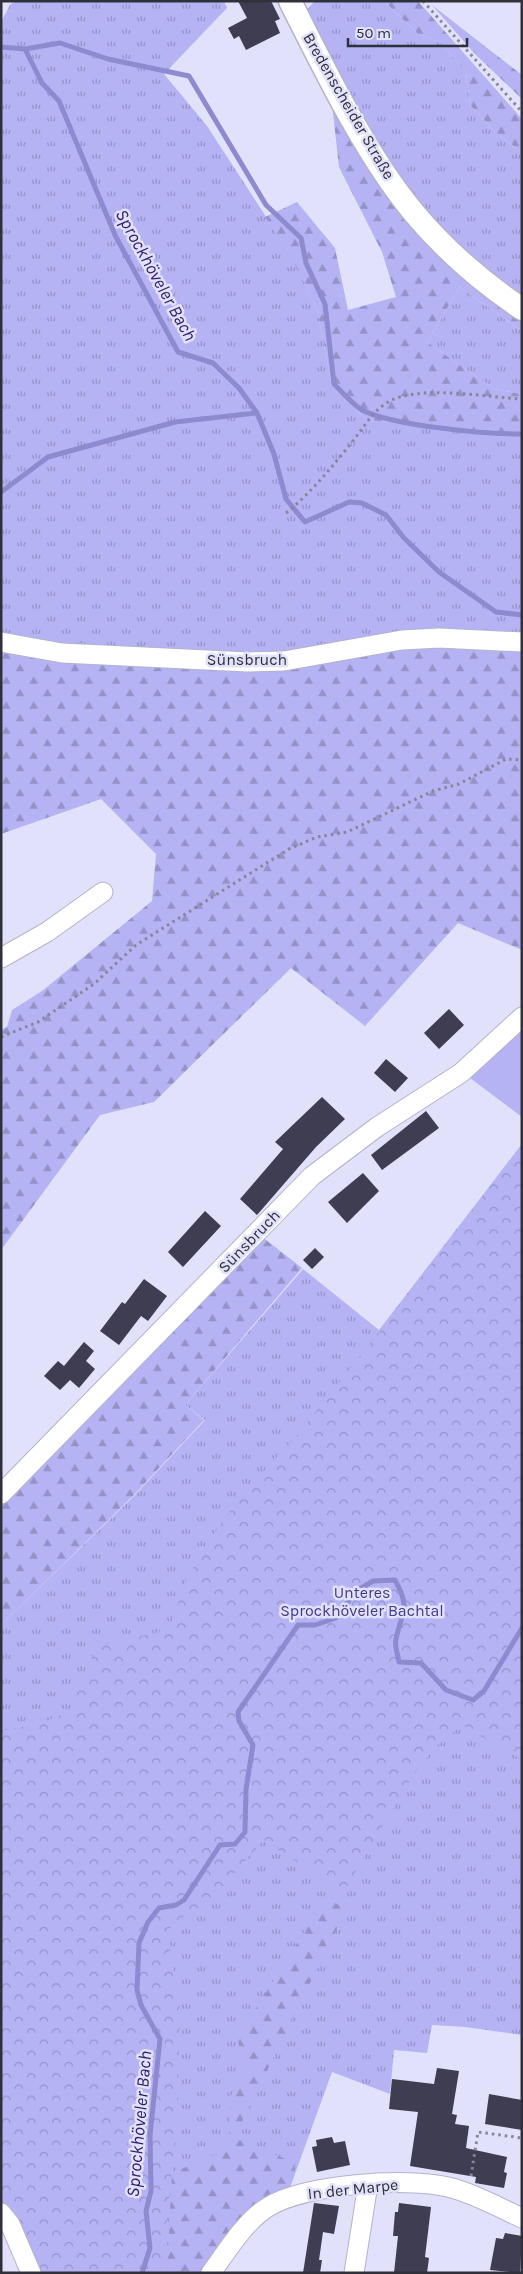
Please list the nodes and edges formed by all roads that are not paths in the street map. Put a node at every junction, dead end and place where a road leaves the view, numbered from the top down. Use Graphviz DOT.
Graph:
graph roads {
  1 [pos="290,1"];
  2 [pos="522,309"];
  3 [pos="1,642"];
  4 [pos="522,642"];
  5 [pos="103,892"];
  6 [pos="1,958"];
  7 [pos="522,1017"];
  8 [pos="1,1494"];
  9 [pos="368,2184"];
  10 [pos="1,2213"];
  11 [pos="522,2218"];
  12 [pos="31,2273"];
  13 [pos="211,2273"];
  14 [pos="354,2273"];
  1 -- 2 [label="main road, Bredenscheider Straße"];
  3 -- 4 [label="street, Sünsbruch"];
  5 -- 6 [label="street"];
  7 -- 8 [label="street, Sünsbruch"];
  9 -- 11 [label="street, In der Marpe"];
  9 -- 13 [label="street, In der Marpe"];
  9 -- 14 [label="street"];
  10 -- 12 [label="street"];
}
